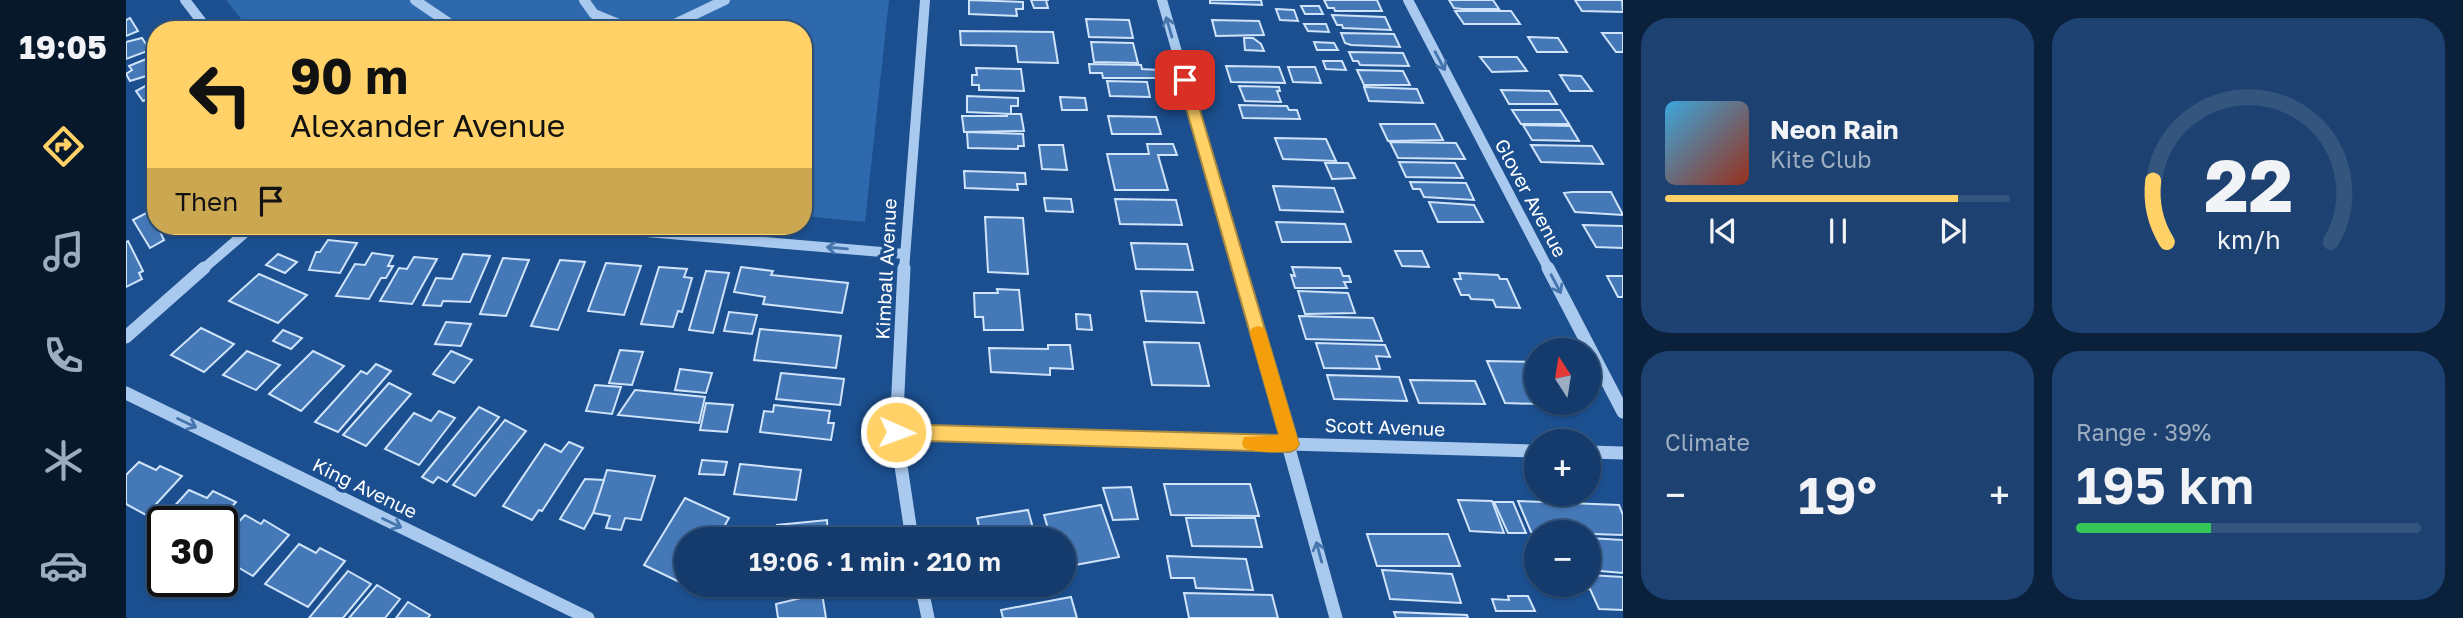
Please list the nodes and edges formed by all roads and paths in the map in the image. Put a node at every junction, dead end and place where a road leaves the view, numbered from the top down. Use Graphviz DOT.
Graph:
graph roads {
  1 [pos="185,0"];
  2 [pos="415,0"];
  3 [pos="584,0"];
  4 [pos="725,0"];
  5 [pos="925,0"];
  6 [pos="1162,0"];
  7 [pos="1408,0"];
  8 [pos="201,21"];
  9 [pos="446,21"];
  10 [pos="611,21"];
  11 [pos="681,21"];
  12 [pos="243,235"];
  13 [pos="681,235"];
  14 [pos="905,254"];
  15 [pos="126,337"];
  16 [pos="126,393"];
  17 [pos="1623,412"];
  18 [pos="896,432"];
  19 [pos="1290,444"];
  20 [pos="1524,451"];
  21 [pos="1601,452"];
  22 [pos="1623,453"];
  23 [pos="910,527"];
  24 [pos="924,597"];
  25 [pos="588,618"];
  26 [pos="928,618"];
  27 [pos="1336,618"];
  1 -- 8 [label="street"];
  2 -- 9 [label="street"];
  3 -- 10 [label="street"];
  4 -- 11 [label="street"];
  5 -- 14 [label="street, Kimball Avenue"];
  19 -- 6 [label="street, one-way"];
  7 -- 17 [label="street, Glover Avenue, one-way"];
  12 -- 15 [label="street"];
  14 -- 13 [label="street, one-way"];
  14 -- 18 [label="street, Kimball Avenue"];
  16 -- 25 [label="street, King Avenue, one-way"];
  18 -- 19 [label="street, Scott Avenue"];
  18 -- 23 [label="street, Kimball Avenue"];
  19 -- 20 [label="street, Scott Avenue"];
  27 -- 19 [label="street, one-way"];
  21 -- 22 [label="street"];
  24 -- 26 [label="street"];
}
